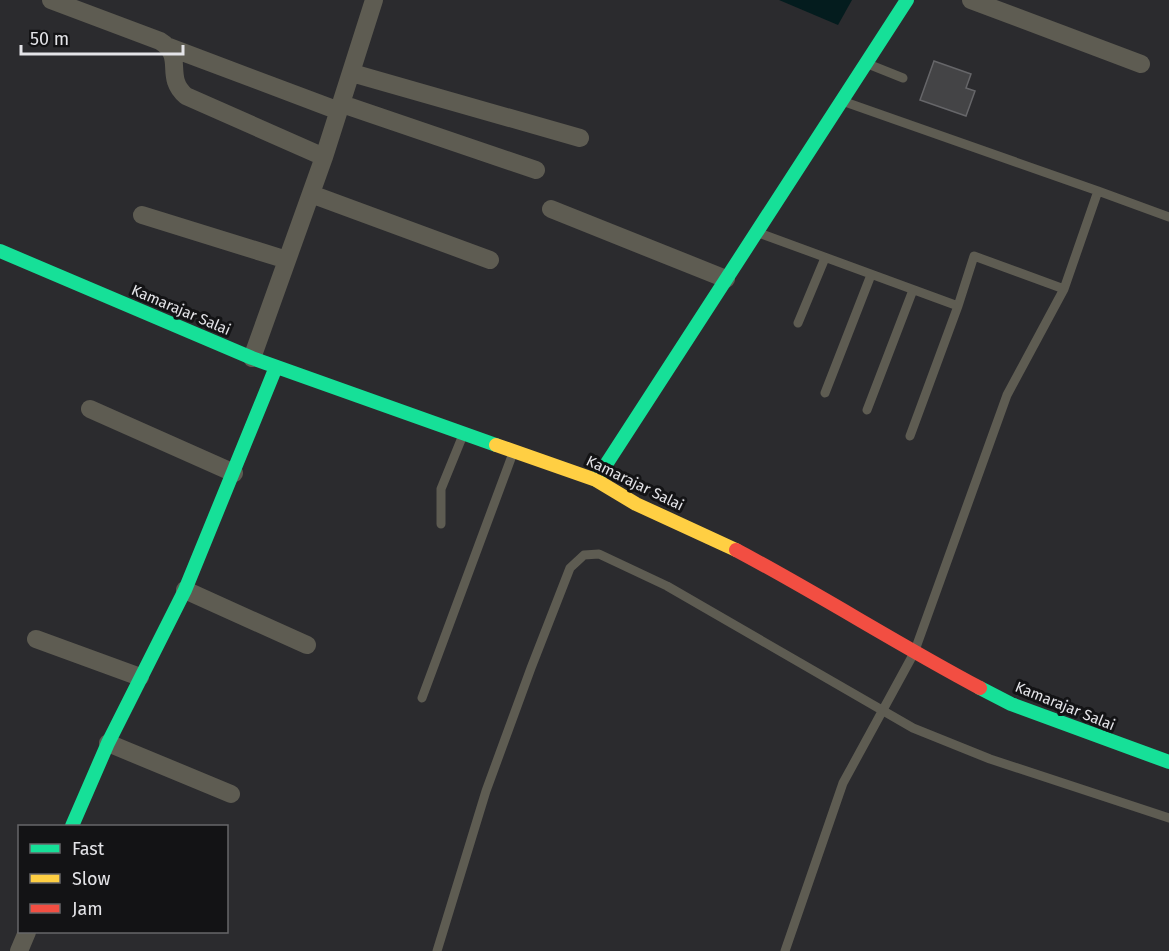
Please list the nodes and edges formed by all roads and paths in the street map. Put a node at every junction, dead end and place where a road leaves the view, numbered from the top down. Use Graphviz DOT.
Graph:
graph roads {
  1 [pos="51,0"];
  2 [pos="374,0"];
  3 [pos="907,0"];
  4 [pos="971,0"];
  5 [pos="169,47"];
  6 [pos="865,63"];
  7 [pos="1141,64"];
  8 [pos="352,73"];
  9 [pos="903,78"];
  10 [pos="842,101"];
  11 [pos="340,107"];
  12 [pos="580,138"];
  13 [pos="324,157"];
  14 [pos="536,170"];
  15 [pos="1098,191"];
  16 [pos="311,194"];
  17 [pos="551,209"];
  18 [pos="142,215"];
  19 [pos="1169,217"];
  20 [pos="756,232"];
  21 [pos="0,251"];
  22 [pos="825,258"];
  23 [pos="287,260"];
  24 [pos="490,260"];
  25 [pos="871,274"];
  26 [pos="726,279"];
  27 [pos="1064,289"];
  28 [pos="914,290"];
  29 [pos="958,306"];
  30 [pos="798,323"];
  31 [pos="252,358"];
  32 [pos="276,367"];
  33 [pos="825,393"];
  34 [pos="90,409"];
  35 [pos="867,410"];
  36 [pos="464,433"];
  37 [pos="910,436"];
  38 [pos="514,451"];
  39 [pos="234,473"];
  40 [pos="596,480"];
  41 [pos="441,524"];
  42 [pos="185,590"];
  43 [pos="36,639"];
  44 [pos="307,645"];
  45 [pos="914,653"];
  46 [pos="140,676"];
  47 [pos="422,698"];
  48 [pos="882,711"];
  49 [pos="108,743"];
  50 [pos="1169,762"];
  51 [pos="231,794"];
  52 [pos="1169,818"];
  53 [pos="72,825"];
  54 [pos="27,933"];
  55 [pos="19,951"];
  56 [pos="437,951"];
  57 [pos="785,951"];
  1 -- 5 [label="street"];
  2 -- 8 [label="street"];
  3 -- 6 [label="main road"];
  4 -- 7 [label="street"];
  5 -- 11 [label="street"];
  5 -- 13 [label="street"];
  6 -- 9 [label="lane"];
  6 -- 10 [label="main road"];
  8 -- 11 [label="street"];
  8 -- 12 [label="street"];
  10 -- 15 [label="lane"];
  10 -- 20 [label="main road"];
  11 -- 13 [label="street"];
  11 -- 14 [label="street"];
  13 -- 16 [label="street"];
  15 -- 19 [label="lane"];
  15 -- 27 [label="lane"];
  16 -- 23 [label="street"];
  16 -- 24 [label="street"];
  17 -- 26 [label="street"];
  18 -- 23 [label="street"];
  20 -- 22 [label="lane"];
  20 -- 26 [label="main road"];
  21 -- 31 [label="main road, Kamarajar Salai"];
  22 -- 25 [label="lane"];
  22 -- 30 [label="lane"];
  23 -- 31 [label="street"];
  25 -- 28 [label="lane"];
  25 -- 33 [label="lane"];
  26 -- 40 [label="main road"];
  27 -- 29 [label="lane"];
  27 -- 45 [label="lane"];
  28 -- 29 [label="lane"];
  28 -- 35 [label="lane"];
  29 -- 37 [label="lane"];
  31 -- 32 [label="main road, Kamarajar Salai"];
  32 -- 36 [label="main road, Kamarajar Salai"];
  32 -- 39 [label="main road"];
  34 -- 39 [label="street"];
  36 -- 38 [label="main road, Kamarajar Salai"];
  36 -- 41 [label="lane"];
  38 -- 40 [label="main road, Kamarajar Salai"];
  38 -- 47 [label="lane"];
  39 -- 42 [label="main road"];
  40 -- 45 [label="main road, Kamarajar Salai"];
  42 -- 44 [label="street"];
  42 -- 46 [label="main road"];
  43 -- 46 [label="street"];
  45 -- 48 [label="lane"];
  45 -- 50 [label="main road, Kamarajar Salai"];
  46 -- 49 [label="main road"];
  48 -- 52 [label="lane"];
  48 -- 56 [label="lane"];
  48 -- 57 [label="lane"];
  49 -- 51 [label="street"];
  49 -- 53 [label="main road"];
  54 -- 55 [label="street"];
}
